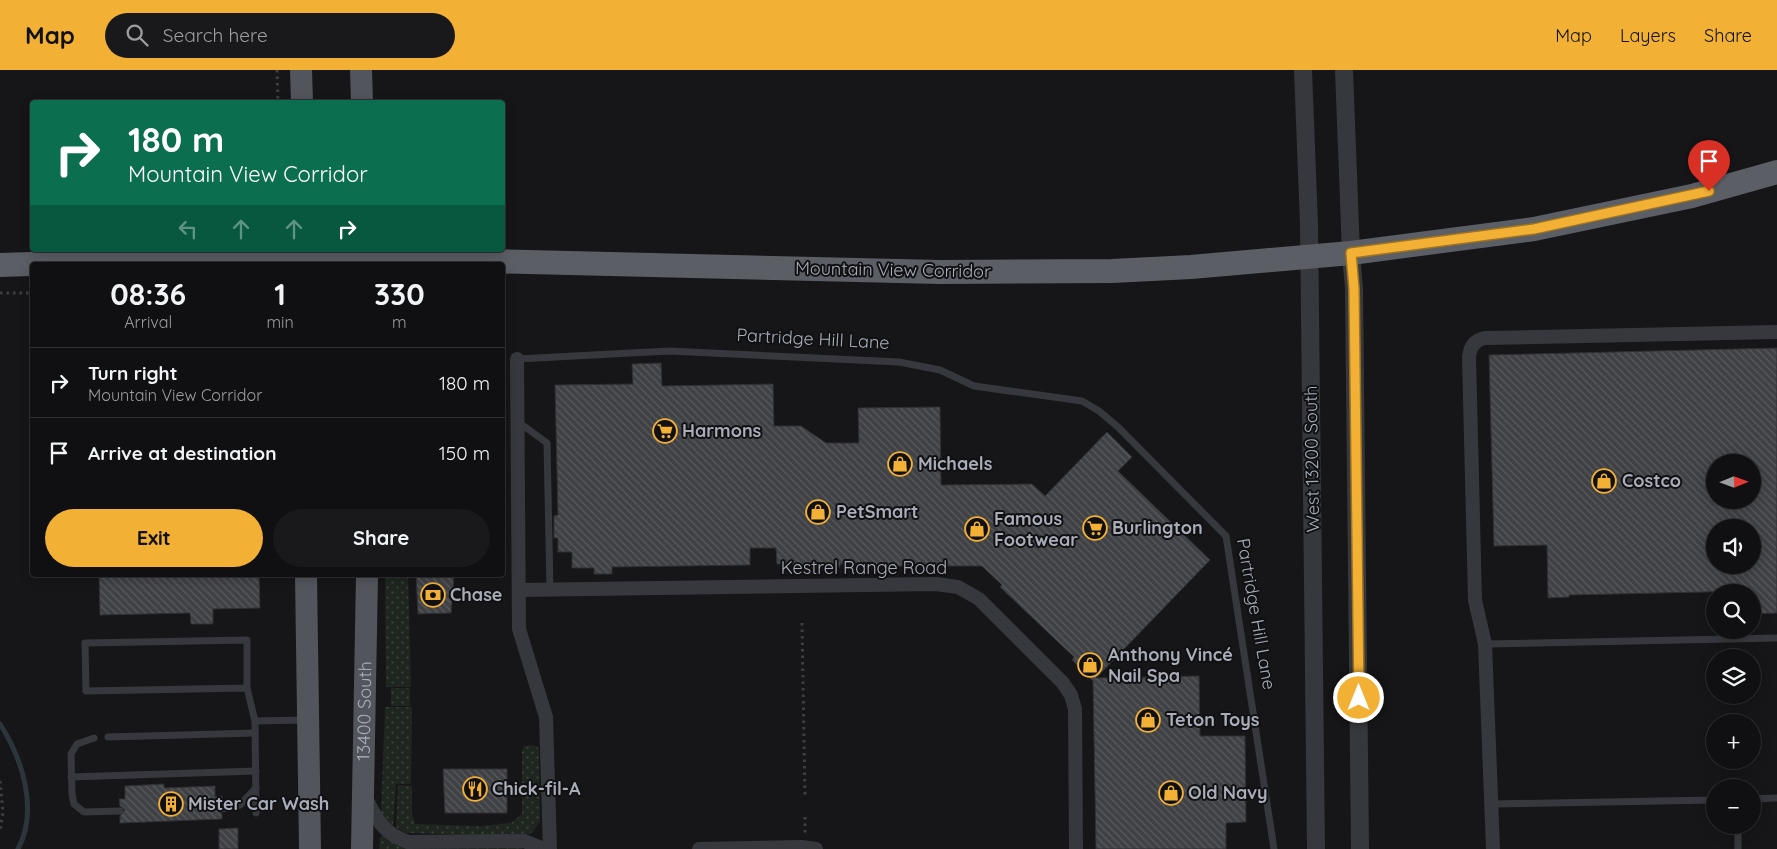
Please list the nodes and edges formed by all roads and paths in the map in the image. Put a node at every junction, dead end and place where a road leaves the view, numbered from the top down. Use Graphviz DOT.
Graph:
graph roads {
  1 [pos="277,70"];
  2 [pos="301,70"];
  3 [pos="361,70"];
  4 [pos="1303,70"];
  5 [pos="1344,70"];
  6 [pos="278,100"];
  7 [pos="302,100"];
  8 [pos="362,100"];
  9 [pos="1777,172"];
  10 [pos="1351,253"];
  11 [pos="1309,256"];
  12 [pos="303,258"];
  13 [pos="364,258"];
  14 [pos="92,262"];
  15 [pos="30,264"];
  16 [pos="0,265"];
  17 [pos="0,293"];
  18 [pos="30,293"];
  19 [pos="1777,332"];
  20 [pos="516,359"];
  21 [pos="517,421"];
  22 [pos="306,577"];
  23 [pos="367,577"];
  24 [pos="519,590"];
  25 [pos="550,590"];
  26 [pos="802,623"];
  27 [pos="1777,638"];
  28 [pos="1485,644"];
  29 [pos="247,688"];
  30 [pos="308,720"];
  31 [pos="255,722"];
  32 [pos="255,733"];
  33 [pos="108,737"];
  34 [pos="94,738"];
  35 [pos="256,771"];
  36 [pos="71,777"];
  37 [pos="0,782"];
  38 [pos="256,788"];
  39 [pos="362,790"];
  40 [pos="805,798"];
  41 [pos="1777,798"];
  42 [pos="1761,799"];
  43 [pos="1706,800"];
  44 [pos="1491,804"];
  45 [pos="222,808"];
  46 [pos="120,811"];
  47 [pos="256,813"];
  48 [pos="805,817"];
  49 [pos="0,832"];
  50 [pos="1738,834"];
  51 [pos="805,837"];
  52 [pos="310,849"];
  53 [pos="362,849"];
  54 [pos="544,849"];
  55 [pos="550,849"];
  56 [pos="699,849"];
  57 [pos="816,849"];
  58 [pos="1076,849"];
  59 [pos="1274,849"];
  60 [pos="1316,849"];
  61 [pos="1360,849"];
  62 [pos="1493,849"];
  63 [pos="1738,849"];
  1 -- 6 [label="path"];
  2 -- 7 [label="main road"];
  3 -- 8 [label="main road"];
  4 -- 11 [label="street, West 13200 South"];
  5 -- 10 [label="street"];
  9 -- 10 [label="highway, Mountain View Corridor"];
  10 -- 11 [label="highway, Mountain View Corridor"];
  10 -- 61 [label="street"];
  11 -- 13 [label="highway, Mountain View Corridor"];
  11 -- 60 [label="street, West 13200 South"];
  12 -- 13 [label="highway, Mountain View Corridor"];
  12 -- 14 [label="highway, Mountain View Corridor"];
  15 -- 16 [label="highway, Mountain View Corridor"];
  17 -- 18 [label="path"];
  19 -- 28 [label="street"];
  20 -- 21 [label="street, Partridge Hill Lane"];
  20 -- 59 [label="lane, Partridge Hill Lane"];
  21 -- 24 [label="street, Partridge Hill Lane"];
  21 -- 25 [label="lane"];
  22 -- 30 [label="main road"];
  23 -- 39 [label="main road, 13400 South"];
  24 -- 25 [label="street, Kestrel Range Road"];
  24 -- 55 [label="street, Partridge Hill Lane"];
  25 -- 58 [label="street, Kestrel Range Road"];
  26 -- 40 [label="path"];
  27 -- 28 [label="lane"];
  28 -- 44 [label="street"];
  29 -- 29 [label="lane"];
  29 -- 31 [label="lane"];
  30 -- 31 [label="lane"];
  30 -- 52 [label="main road"];
  31 -- 32 [label="lane"];
  32 -- 33 [label="lane"];
  32 -- 35 [label="lane"];
  34 -- 36 [label="lane"];
  35 -- 36 [label="lane"];
  35 -- 38 [label="lane"];
  36 -- 46 [label="lane"];
  37 -- 49 [label="path"];
  38 -- 45 [label="lane"];
  38 -- 47 [label="lane"];
  39 -- 53 [label="main road, 13400 South"];
  39 -- 54 [label="street"];
  41 -- 42 [label="lane"];
  43 -- 44 [label="lane"];
  44 -- 62 [label="street"];
  48 -- 51 [label="path"];
  50 -- 63 [label="lane"];
  56 -- 57 [label="street"];
}
